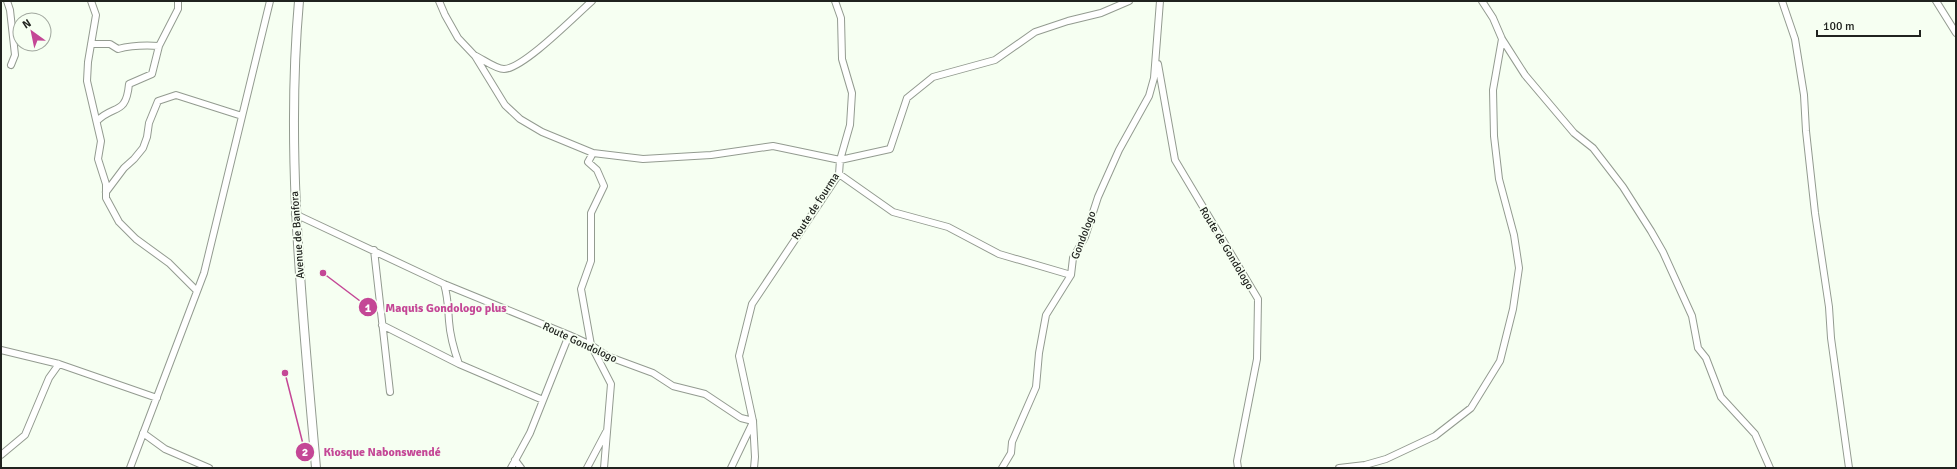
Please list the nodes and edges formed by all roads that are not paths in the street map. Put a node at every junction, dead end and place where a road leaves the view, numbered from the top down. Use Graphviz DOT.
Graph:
graph roads {
  1 [pos="7,1"];
  2 [pos="91,1"];
  3 [pos="178,1"];
  4 [pos="270,1"];
  5 [pos="299,1"];
  6 [pos="439,1"];
  7 [pos="592,1"];
  8 [pos="835,1"];
  9 [pos="1129,1"];
  10 [pos="1160,1"];
  11 [pos="1482,1"];
  12 [pos="1782,1"];
  13 [pos="1936,1"];
  14 [pos="1956,33"];
  15 [pos="1502,39"];
  16 [pos="91,44"];
  17 [pos="160,46"];
  18 [pos="475,56"];
  19 [pos="1156,57"];
  20 [pos="11,65"];
  21 [pos="242,116"];
  22 [pos="97,121"];
  23 [pos="593,153"];
  24 [pos="840,160"];
  25 [pos="839,174"];
  26 [pos="106,192"];
  27 [pos="295,214"];
  28 [pos="374,250"];
  29 [pos="1071,275"];
  30 [pos="444,284"];
  31 [pos="197,291"];
  32 [pos="382,325"];
  33 [pos="569,335"];
  34 [pos="591,345"];
  35 [pos="1,350"];
  36 [pos="59,364"];
  37 [pos="459,364"];
  38 [pos="390,392"];
  39 [pos="157,398"];
  40 [pos="543,400"];
  41 [pos="753,421"];
  42 [pos="608,428"];
  43 [pos="143,433"];
  44 [pos="1,455"];
  45 [pos="515,460"];
  46 [pos="130,468"];
  47 [pos="209,468"];
  48 [pos="316,468"];
  49 [pos="511,468"];
  50 [pos="521,468"];
  51 [pos="587,468"];
  52 [pos="604,468"];
  53 [pos="731,468"];
  54 [pos="754,468"];
  55 [pos="1002,468"];
  56 [pos="1238,468"];
  57 [pos="1339,468"];
  58 [pos="1770,468"];
  59 [pos="1849,468"];
  1 -- 20 [label="street"];
  2 -- 16 [label="street"];
  3 -- 17 [label="street"];
  4 -- 21 [label="street"];
  5 -- 27 [label="main road, Avenue de Banfora"];
  6 -- 18 [label="street"];
  7 -- 18 [label="street"];
  8 -- 24 [label="street"];
  9 -- 24 [label="street, Route de fourma"];
  10 -- 19 [label="street, Gondologo"];
  11 -- 15 [label="street"];
  12 -- 59 [label="street"];
  13 -- 14 [label="street"];
  15 -- 57 [label="street"];
  15 -- 58 [label="street"];
  16 -- 17 [label="street"];
  16 -- 22 [label="street"];
  17 -- 22 [label="street"];
  18 -- 23 [label="street"];
  19 -- 29 [label="street, Gondologo"];
  19 -- 56 [label="street, Route de Gondologo"];
  21 -- 26 [label="street"];
  21 -- 31 [label="street"];
  22 -- 26 [label="street"];
  23 -- 24 [label="street"];
  23 -- 34 [label="street"];
  24 -- 25 [label="street, Route de fourma"];
  25 -- 29 [label="street"];
  25 -- 41 [label="street, Route de fourma"];
  26 -- 31 [label="street"];
  27 -- 28 [label="street, Route Gondologo"];
  27 -- 48 [label="main road, Avenue de Banfora"];
  28 -- 30 [label="street, Route Gondologo"];
  28 -- 32 [label="street"];
  29 -- 55 [label="street, Gondologo"];
  30 -- 33 [label="street, Route Gondologo"];
  30 -- 37 [label="street"];
  31 -- 39 [label="street"];
  32 -- 37 [label="street"];
  32 -- 38 [label="street"];
  33 -- 34 [label="street, Route Gondologo"];
  33 -- 40 [label="street"];
  34 -- 41 [label="street, Route Gondologo"];
  34 -- 42 [label="street"];
  35 -- 36 [label="street"];
  36 -- 39 [label="street"];
  36 -- 44 [label="street"];
  37 -- 40 [label="street"];
  39 -- 43 [label="street"];
  40 -- 45 [label="street"];
  41 -- 53 [label="street"];
  41 -- 54 [label="street, Route de fourma"];
  42 -- 51 [label="street"];
  42 -- 52 [label="street"];
  43 -- 46 [label="street"];
  43 -- 47 [label="street"];
  45 -- 49 [label="street"];
  45 -- 50 [label="street"];
}
